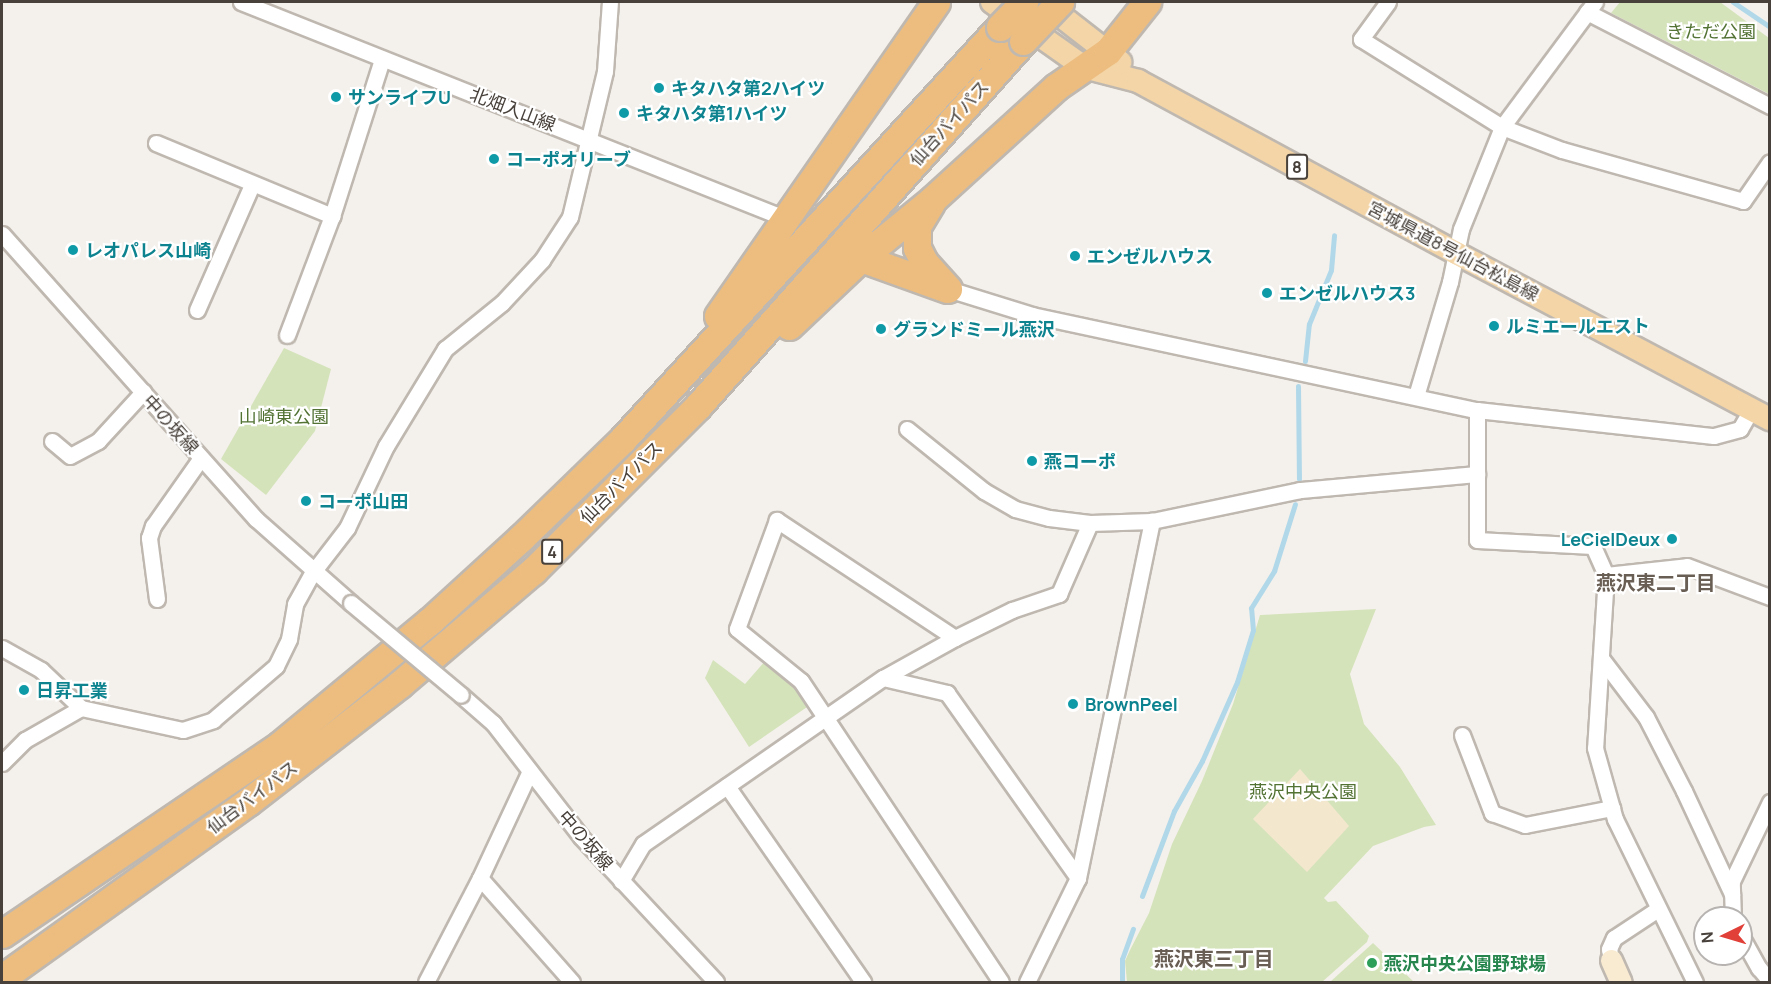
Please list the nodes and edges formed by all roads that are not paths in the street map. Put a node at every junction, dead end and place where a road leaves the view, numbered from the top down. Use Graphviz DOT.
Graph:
graph roads {
  1 [pos="241,2"];
  2 [pos="610,2"];
  3 [pos="936,2"];
  4 [pos="992,2"];
  5 [pos="1024,2"];
  6 [pos="1043,2"];
  7 [pos="1060,2"];
  8 [pos="1147,2"];
  9 [pos="1388,2"];
  10 [pos="1591,7"];
  11 [pos="1108,51"];
  12 [pos="382,59"];
  13 [pos="1084,68"];
  14 [pos="1138,81"];
  15 [pos="1770,106"];
  16 [pos="1502,127"];
  17 [pos="589,139"];
  18 [pos="156,143"];
  19 [pos="1770,162"];
  20 [pos="252,184"];
  21 [pos="933,199"];
  22 [pos="332,216"];
  23 [pos="784,218"];
  24 [pos="2,234"];
  25 [pos="1456,253"];
  26 [pos="861,258"];
  27 [pos="948,290"];
  28 [pos="196,310"];
  29 [pos="287,335"];
  30 [pos="676,379"];
  31 [pos="143,392"];
  32 [pos="1416,396"];
  33 [pos="698,406"];
  34 [pos="1477,411"];
  35 [pos="1761,414"];
  36 [pos="907,429"];
  37 [pos="52,441"];
  38 [pos="201,458"];
  39 [pos="1477,474"];
  40 [pos="1152,520"];
  41 [pos="1090,523"];
  42 [pos="313,572"];
  43 [pos="1606,575"];
  44 [pos="1770,597"];
  45 [pos="157,599"];
  46 [pos="955,638"];
  47 [pos="2,648"];
  48 [pos="1601,658"];
  49 [pos="883,678"];
  50 [pos="81,708"];
  51 [pos="828,719"];
  52 [pos="1462,735"];
  53 [pos="2,763"];
  54 [pos="530,771"];
  55 [pos="727,786"];
  56 [pos="1769,806"];
  57 [pos="1612,808"];
  58 [pos="480,878"];
  59 [pos="1078,878"];
  60 [pos="621,881"];
  61 [pos="1732,894"];
  62 [pos="1732,906"];
  63 [pos="1658,909"];
  64 [pos="2,934"];
  65 [pos="1753,957"];
  66 [pos="1611,960"];
  67 [pos="2,978"];
  68 [pos="432,980"];
  69 [pos="1770,981"];
  70 [pos="572,982"];
  71 [pos="716,982"];
  72 [pos="864,982"];
  73 [pos="1001,982"];
  74 [pos="1027,982"];
  75 [pos="1621,982"];
  76 [pos="1695,982"];
  1 -- 12 [label="street, 北畑入山線"];
  2 -- 17 [label="street"];
  3 -- 23 [label="highway"];
  4 -- 13 [label="main road, 宮城県道8号仙台松島線 / 8"];
  5 -- 30 [label="highway, 仙台バイパス / 4, bridge"];
  6 -- 11 [label="main road, 宮城県道8号仙台松島線 / 8"];
  7 -- 33 [label="highway, 仙台バイパス / 4, bridge"];
  8 -- 11 [label="highway"];
  9 -- 16 [label="street"];
  10 -- 15 [label="street"];
  10 -- 16 [label="street"];
  11 -- 13 [label="highway"];
  11 -- 14 [label="main road, 宮城県道8号仙台松島線 / 8"];
  12 -- 17 [label="street, 北畑入山線"];
  12 -- 22 [label="street"];
  13 -- 14 [label="main road, 宮城県道8号仙台松島線 / 8"];
  13 -- 21 [label="highway"];
  14 -- 25 [label="main road, 宮城県道8号仙台松島線 / 8"];
  16 -- 19 [label="street"];
  16 -- 25 [label="street"];
  17 -- 23 [label="street, 北畑入山線"];
  17 -- 42 [label="street"];
  18 -- 20 [label="street"];
  20 -- 22 [label="street"];
  20 -- 28 [label="street"];
  21 -- 26 [label="highway"];
  21 -- 27 [label="highway"];
  22 -- 29 [label="street"];
  23 -- 30 [label="highway"];
  24 -- 31 [label="street, 中の坂線"];
  25 -- 32 [label="street"];
  25 -- 35 [label="main road, 宮城県道8号仙台松島線 / 8"];
  26 -- 27 [label="highway"];
  26 -- 33 [label="highway"];
  27 -- 32 [label="street"];
  30 -- 64 [label="highway, 仙台バイパス / 4"];
  31 -- 37 [label="street"];
  31 -- 38 [label="street, 中の坂線"];
  32 -- 34 [label="street"];
  33 -- 67 [label="highway, 仙台バイパス / 4"];
  34 -- 35 [label="street"];
  34 -- 39 [label="street"];
  36 -- 41 [label="street"];
  38 -- 42 [label="street, 中の坂線"];
  38 -- 45 [label="street"];
  39 -- 40 [label="street"];
  39 -- 43 [label="street"];
  40 -- 41 [label="street"];
  40 -- 59 [label="street"];
  41 -- 46 [label="street"];
  42 -- 50 [label="street"];
  42 -- 54 [label="street, 中の坂線, bridge"];
  43 -- 44 [label="street"];
  43 -- 48 [label="street"];
  46 -- 49 [label="street"];
  46 -- 51 [label="street"];
  47 -- 50 [label="street"];
  48 -- 57 [label="street"];
  48 -- 61 [label="street"];
  49 -- 51 [label="street"];
  49 -- 59 [label="street"];
  50 -- 53 [label="street"];
  51 -- 55 [label="street"];
  51 -- 73 [label="street"];
  52 -- 57 [label="street"];
  54 -- 58 [label="street"];
  54 -- 60 [label="street, 中の坂線"];
  55 -- 60 [label="street"];
  55 -- 72 [label="street"];
  56 -- 61 [label="street"];
  57 -- 63 [label="street"];
  58 -- 68 [label="street"];
  58 -- 70 [label="street"];
  59 -- 74 [label="street"];
  60 -- 71 [label="street, 中の坂線"];
  61 -- 62 [label="street"];
  63 -- 66 [label="street"];
  63 -- 76 [label="street"];
  65 -- 69 [label="street"];
  66 -- 75 [label="street"];
}
